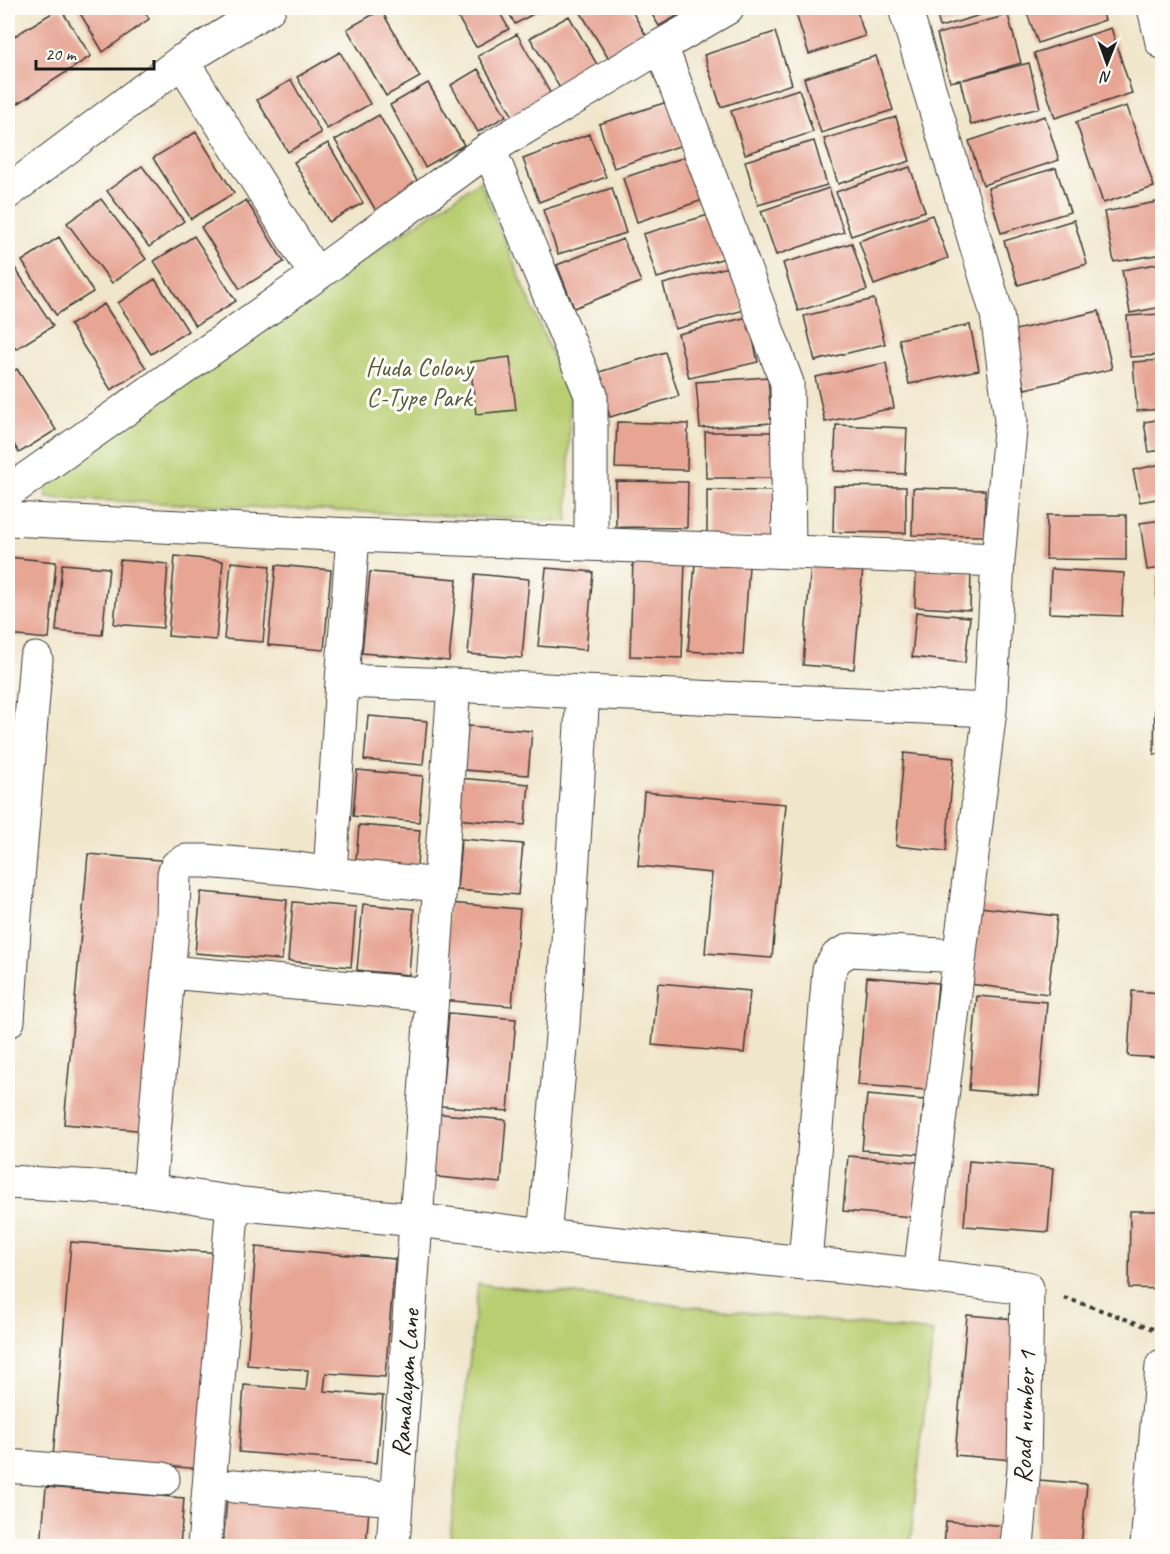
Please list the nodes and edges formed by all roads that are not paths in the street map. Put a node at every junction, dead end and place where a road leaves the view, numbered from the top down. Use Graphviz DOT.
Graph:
graph roads {
  1 [pos="269,8"];
  2 [pos="727,8"];
  3 [pos="905,8"];
  4 [pos="1154,8"];
  5 [pos="1162,42"];
  6 [pos="661,46"];
  7 [pos="182,61"];
  8 [pos="489,149"];
  9 [pos="8,192"];
  10 [pos="316,275"];
  11 [pos="8,492"];
  12 [pos="8,519"];
  13 [pos="353,535"];
  14 [pos="591,544"];
  15 [pos="789,552"];
  16 [pos="998,560"];
  17 [pos="36,659"];
  18 [pos="342,681"];
  19 [pos="454,685"];
  20 [pos="583,693"];
  21 [pos="990,710"];
  22 [pos="17,774"];
  23 [pos="330,874"];
  24 [pos="440,885"];
  25 [pos="11,916"];
  26 [pos="960,956"];
  27 [pos="168,972"];
  28 [pos="433,995"];
  29 [pos="8,1022"];
  30 [pos="8,1182"];
  31 [pos="148,1190"];
  32 [pos="233,1202"];
  33 [pos="417,1220"];
  34 [pos="544,1236"];
  35 [pos="805,1263"];
  36 [pos="921,1275"];
  37 [pos="1162,1366"];
  38 [pos="8,1467"];
  39 [pos="163,1479"];
  40 [pos="234,1486"];
  41 [pos="396,1499"];
  42 [pos="204,1546"];
  43 [pos="393,1546"];
  44 [pos="1017,1546"];
  45 [pos="1147,1546"];
  1 -- 7 [label="street"];
  2 -- 6 [label="street"];
  3 -- 16 [label="street"];
  4 -- 5 [label="street"];
  6 -- 8 [label="street"];
  6 -- 15 [label="street"];
  7 -- 9 [label="street"];
  7 -- 10 [label="street"];
  8 -- 10 [label="street"];
  8 -- 14 [label="street"];
  10 -- 11 [label="street"];
  12 -- 13 [label="street"];
  13 -- 14 [label="street"];
  13 -- 18 [label="street"];
  14 -- 15 [label="street"];
  15 -- 16 [label="street"];
  16 -- 21 [label="street"];
  17 -- 22 [label="street"];
  18 -- 19 [label="street"];
  18 -- 23 [label="street"];
  19 -- 20 [label="street"];
  19 -- 24 [label="street, Ramalayam Lane"];
  20 -- 21 [label="street"];
  20 -- 34 [label="street"];
  21 -- 26 [label="street"];
  22 -- 25 [label="street"];
  23 -- 24 [label="street"];
  23 -- 27 [label="street"];
  24 -- 28 [label="street, Ramalayam Lane"];
  25 -- 29 [label="street"];
  26 -- 35 [label="street"];
  26 -- 36 [label="street"];
  27 -- 28 [label="street"];
  27 -- 31 [label="street"];
  28 -- 33 [label="street, Ramalayam Lane"];
  30 -- 31 [label="street"];
  31 -- 32 [label="street"];
  32 -- 33 [label="street"];
  32 -- 42 [label="street"];
  33 -- 34 [label="street"];
  33 -- 41 [label="street, Ramalayam Lane"];
  34 -- 35 [label="street"];
  35 -- 36 [label="street"];
  36 -- 44 [label="street, Road number 1"];
  37 -- 45 [label="street"];
  38 -- 39 [label="street"];
  40 -- 41 [label="street"];
  41 -- 43 [label="street, Ramalayam Lane"];
}
